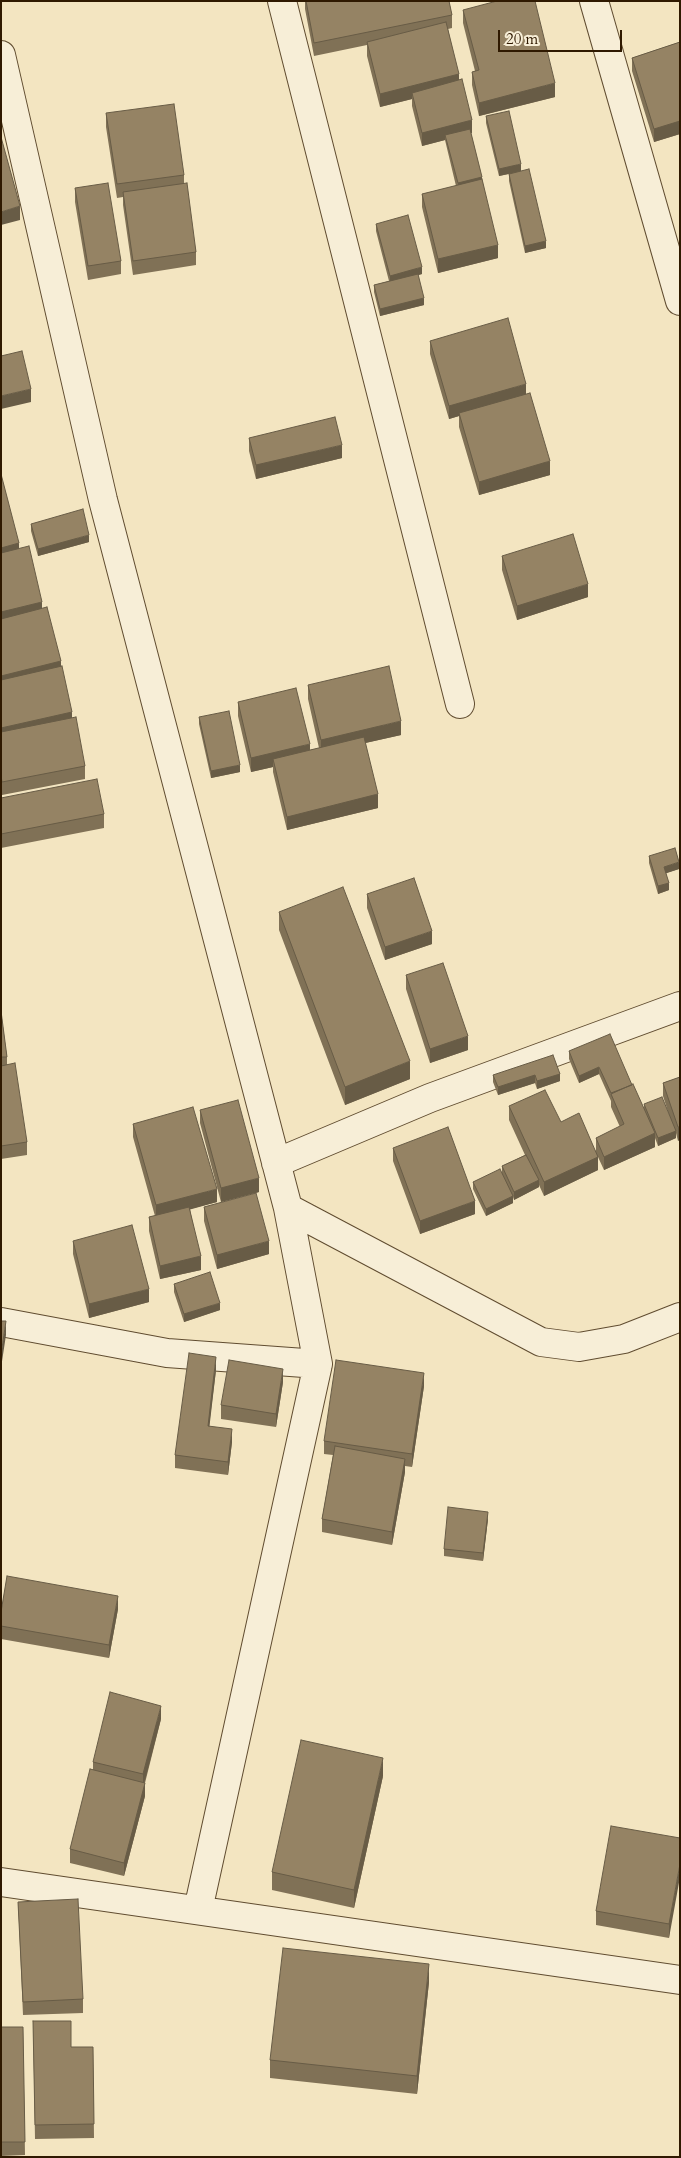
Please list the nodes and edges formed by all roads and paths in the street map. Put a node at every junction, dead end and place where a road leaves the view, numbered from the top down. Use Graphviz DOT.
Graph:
graph roads {
  1 [pos="282,1"];
  2 [pos="594,1"];
  3 [pos="1,55"];
  4 [pos="680,301"];
  5 [pos="460,704"];
  6 [pos="680,1006"];
  7 [pos="276,1163"];
  8 [pos="288,1208"];
  9 [pos="680,1317"];
  10 [pos="1,1322"];
  11 [pos="318,1364"];
  12 [pos="1,1882"];
  13 [pos="198,1910"];
  14 [pos="680,1980"];
  1 -- 5 [label="street"];
  2 -- 4 [label="street"];
  3 -- 7 [label="street"];
  6 -- 7 [label="street"];
  7 -- 8 [label="street"];
  8 -- 9 [label="street"];
  8 -- 11 [label="street"];
  10 -- 11 [label="street"];
  11 -- 13 [label="street"];
  12 -- 13 [label="street"];
  13 -- 14 [label="street"];
}
